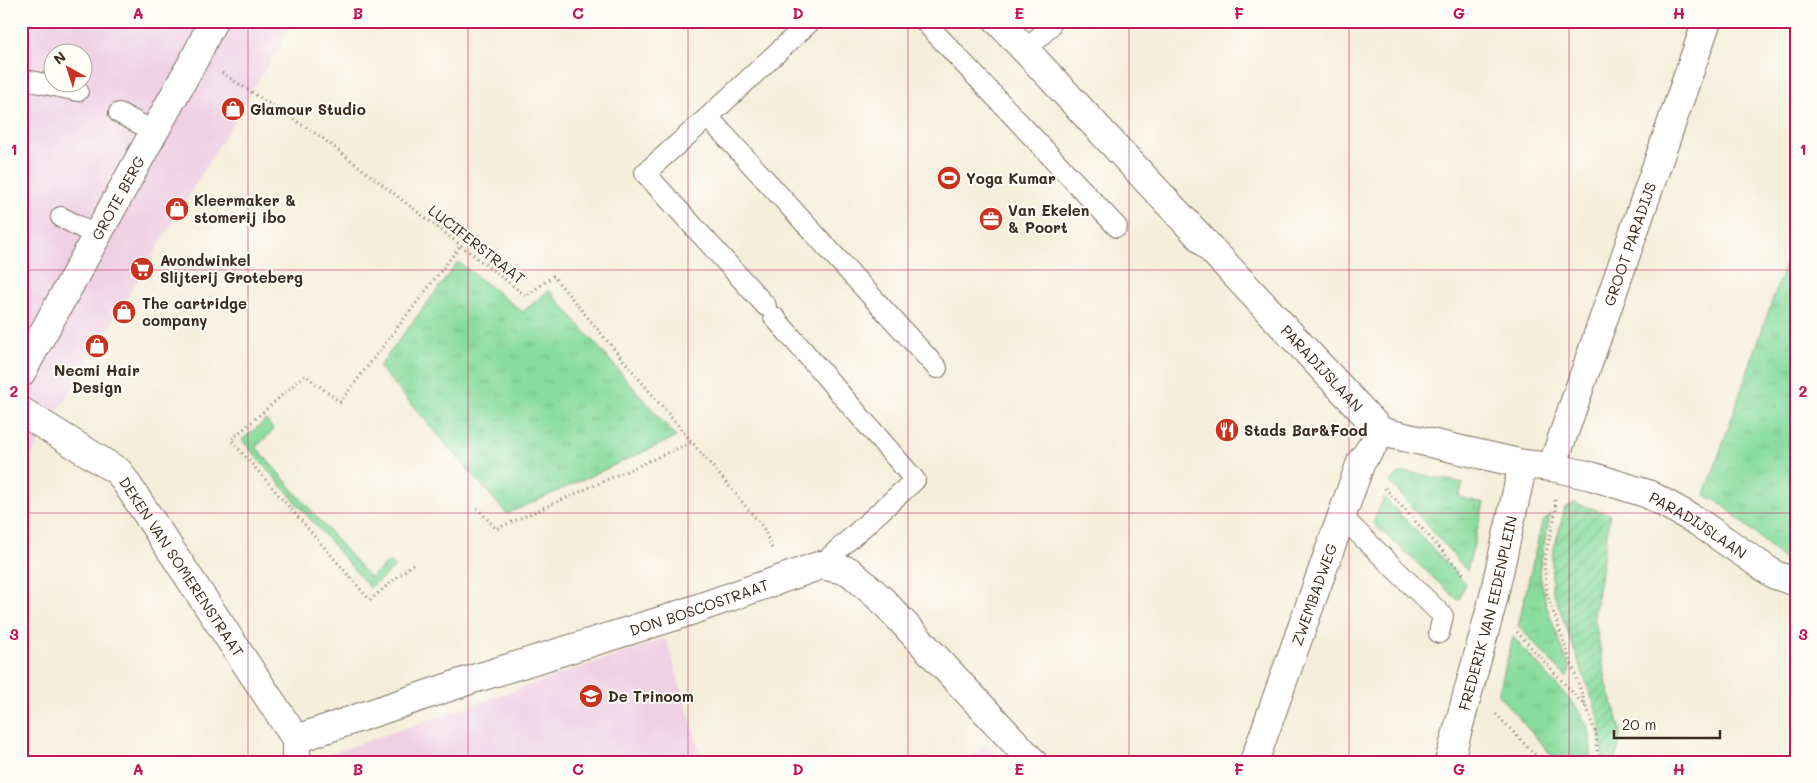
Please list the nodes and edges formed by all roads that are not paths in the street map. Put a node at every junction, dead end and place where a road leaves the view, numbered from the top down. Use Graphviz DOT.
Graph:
graph roads {
  1 [pos="212,21"];
  2 [pos="811,21"];
  3 [pos="924,21"];
  4 [pos="1051,21"];
  5 [pos="1707,21"];
  6 [pos="1003,23"];
  7 [pos="1026,51"];
  8 [pos="21,79"];
  9 [pos="42,83"];
  10 [pos="118,113"];
  11 [pos="708,116"];
  12 [pos="154,132"];
  13 [pos="61,217"];
  14 [pos="1117,227"];
  15 [pos="97,236"];
  16 [pos="938,368"];
  17 [pos="21,373"];
  18 [pos="21,411"];
  19 [pos="1382,432"];
  20 [pos="1522,464"];
  21 [pos="1552,467"];
  22 [pos="1340,515"];
  23 [pos="821,565"];
  24 [pos="1796,582"];
  25 [pos="1438,632"];
  26 [pos="296,750"];
  27 [pos="1033,762"];
  28 [pos="1254,762"];
  29 [pos="1449,762"];
  1 -- 12 [label="street, GROTE BERG"];
  2 -- 11 [label="lane"];
  3 -- 14 [label="lane"];
  4 -- 7 [label="lane"];
  5 -- 21 [label="street, GROOT PARADIJS"];
  6 -- 7 [label="street, PARADIJSLAAN"];
  7 -- 19 [label="street, PARADIJSLAAN"];
  8 -- 9 [label="lane"];
  10 -- 12 [label="lane"];
  11 -- 16 [label="lane"];
  11 -- 23 [label="lane"];
  12 -- 15 [label="street, GROTE BERG"];
  13 -- 15 [label="lane"];
  15 -- 17 [label="street, GROTE BERG"];
  18 -- 26 [label="street, DEKEN VAN SOMERENSTRAAT"];
  19 -- 20 [label="street, PARADIJSLAAN"];
  19 -- 22 [label="street, ZWEMBADWEG"];
  20 -- 21 [label="street, PARADIJSLAAN"];
  20 -- 29 [label="street, FREDERIK VAN EEDENPLEIN"];
  21 -- 24 [label="street, PARADIJSLAAN"];
  22 -- 25 [label="lane"];
  22 -- 28 [label="street, ZWEMBADWEG"];
  23 -- 26 [label="street, DON BOSCOSTRAAT"];
  23 -- 27 [label="street"];
}
